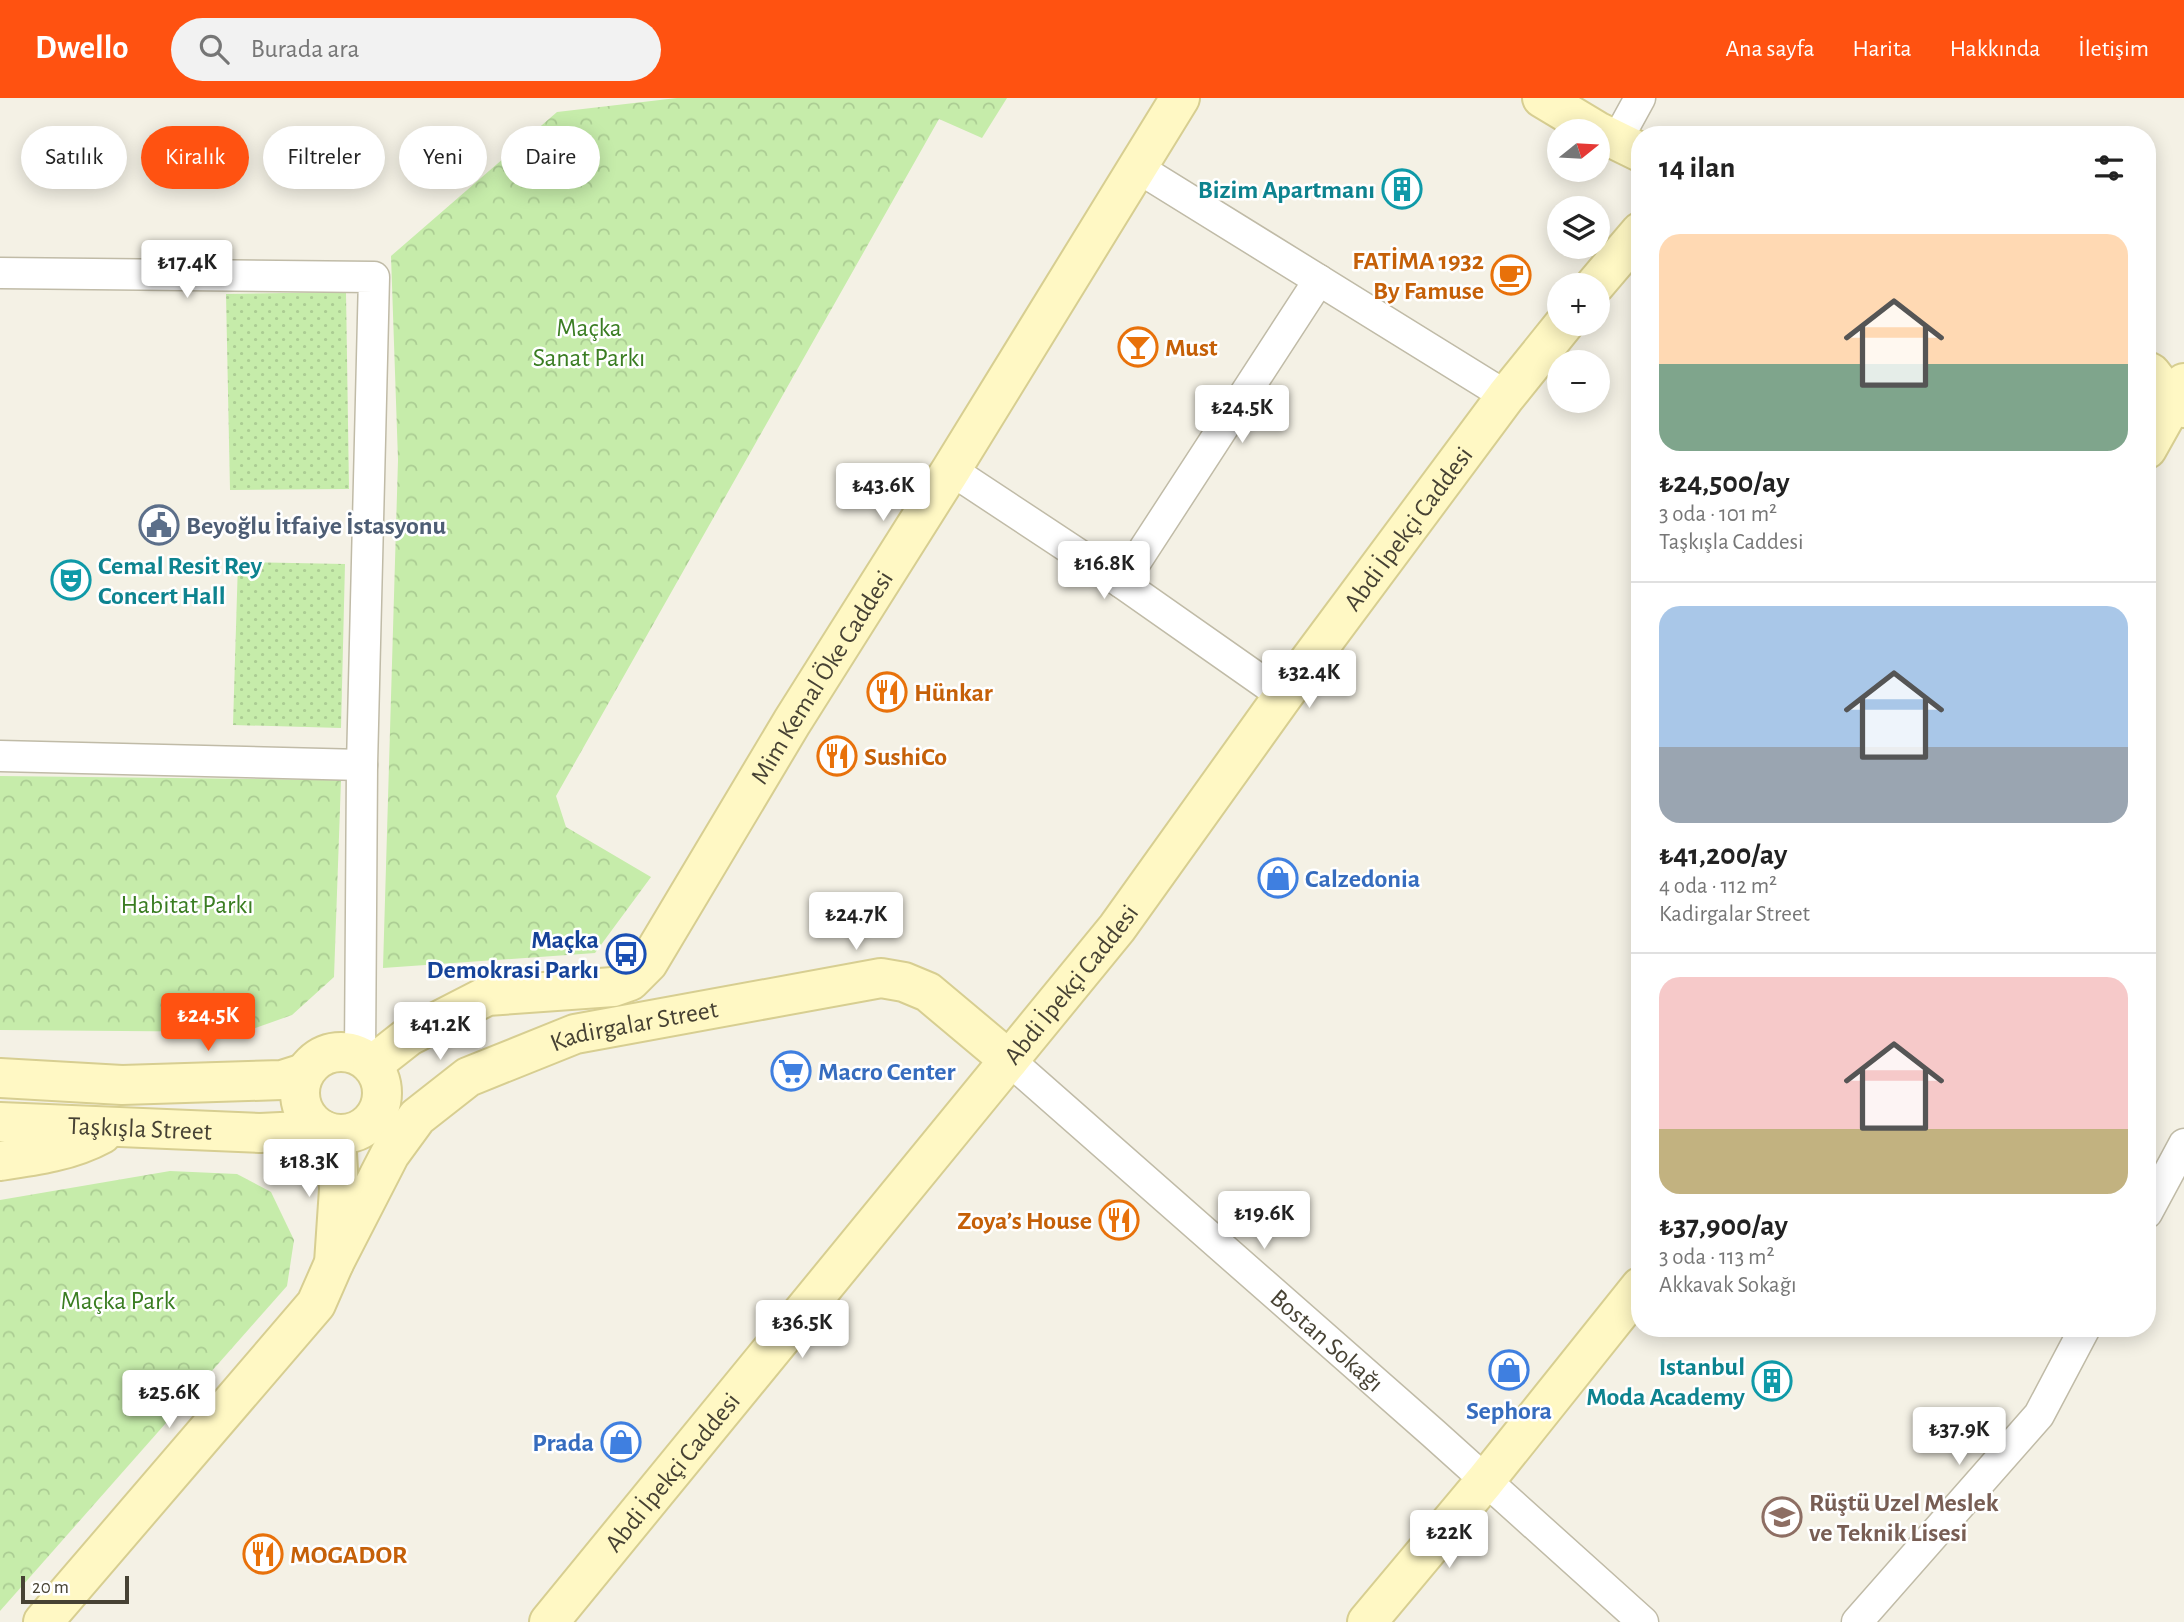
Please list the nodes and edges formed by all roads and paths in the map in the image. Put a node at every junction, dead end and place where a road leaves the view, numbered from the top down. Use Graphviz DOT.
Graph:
graph roads {
  1 [pos="1180,98"];
  2 [pos="1542,98"];
  3 [pos="1640,98"];
  4 [pos="1634,126"];
  5 [pos="1629,146"];
  6 [pos="1138,168"];
  7 [pos="1631,243"];
  8 [pos="0,273"];
  9 [pos="1605,273"];
  10 [pos="1319,280"];
  11 [pos="1554,336"];
  12 [pos="2156,379"];
  13 [pos="1506,397"];
  14 [pos="2172,400"];
  15 [pos="2156,431"];
  16 [pos="951,470"];
  17 [pos="1122,583"];
  18 [pos="1283,696"];
  19 [pos="0,756"];
  20 [pos="362,765"];
  21 [pos="630,981"];
  22 [pos="663,1017"];
  23 [pos="1009,1060"];
  24 [pos="366,1061"];
  25 [pos="304,1073"];
  26 [pos="0,1078"];
  27 [pos="122,1085"];
  28 [pos="0,1099"];
  29 [pos="0,1122"];
  30 [pos="115,1126"];
  31 [pos="329,1132"];
  32 [pos="2184,1144"];
  33 [pos="0,1161"];
  34 [pos="2156,1196"];
  35 [pos="334,1263"];
  36 [pos="1631,1298"];
  37 [pos="2080,1337"];
  38 [pos="1485,1481"];
  39 [pos="43,1622"];
  40 [pos="550,1622"];
  41 [pos="1367,1622"];
  42 [pos="1643,1622"];
  43 [pos="1857,1622"];
  1 -- 6 [label="street, Mim Kemal Öke Caddesi"];
  2 -- 5 [label="street"];
  3 -- 4 [label="street"];
  6 -- 10 [label="street"];
  6 -- 16 [label="street, Mim Kemal Öke Caddesi"];
  7 -- 9 [label="street"];
  8 -- 20 [label="street"];
  10 -- 13 [label="street"];
  10 -- 17 [label="street"];
  11 -- 13 [label="street, Abdi İpekçi Caddesi"];
  12 -- 14 [label="street"];
  13 -- 18 [label="street, Abdi İpekçi Caddesi"];
  14 -- 15 [label="street"];
  16 -- 17 [label="street"];
  16 -- 21 [label="street, Mim Kemal Öke Caddesi"];
  17 -- 18 [label="street"];
  18 -- 23 [label="street, Abdi İpekçi Caddesi"];
  19 -- 20 [label="street"];
  20 -- 24 [label="street"];
  21 -- 22 [label="street"];
  21 -- 24 [label="street"];
  22 -- 23 [label="street, Kadirgalar Street"];
  22 -- 35 [label="street, Kadirgalar Street"];
  23 -- 38 [label="street, Bostan Sokağı"];
  23 -- 40 [label="street, Abdi İpekçi Caddesi"];
  24 -- 25 [label="street"];
  24 -- 31 [label="street"];
  25 -- 27 [label="street"];
  25 -- 31 [label="street"];
  26 -- 27 [label="street"];
  27 -- 28 [label="street"];
  29 -- 30 [label="street, Taşkışla Street"];
  30 -- 31 [label="street, Taşkışla Street"];
  30 -- 33 [label="street"];
  31 -- 35 [label="street"];
  32 -- 34 [label="street"];
  35 -- 39 [label="street"];
  36 -- 38 [label="street"];
  37 -- 43 [label="street"];
  38 -- 41 [label="street"];
  38 -- 42 [label="street, Bostan Sokağı"];
}
